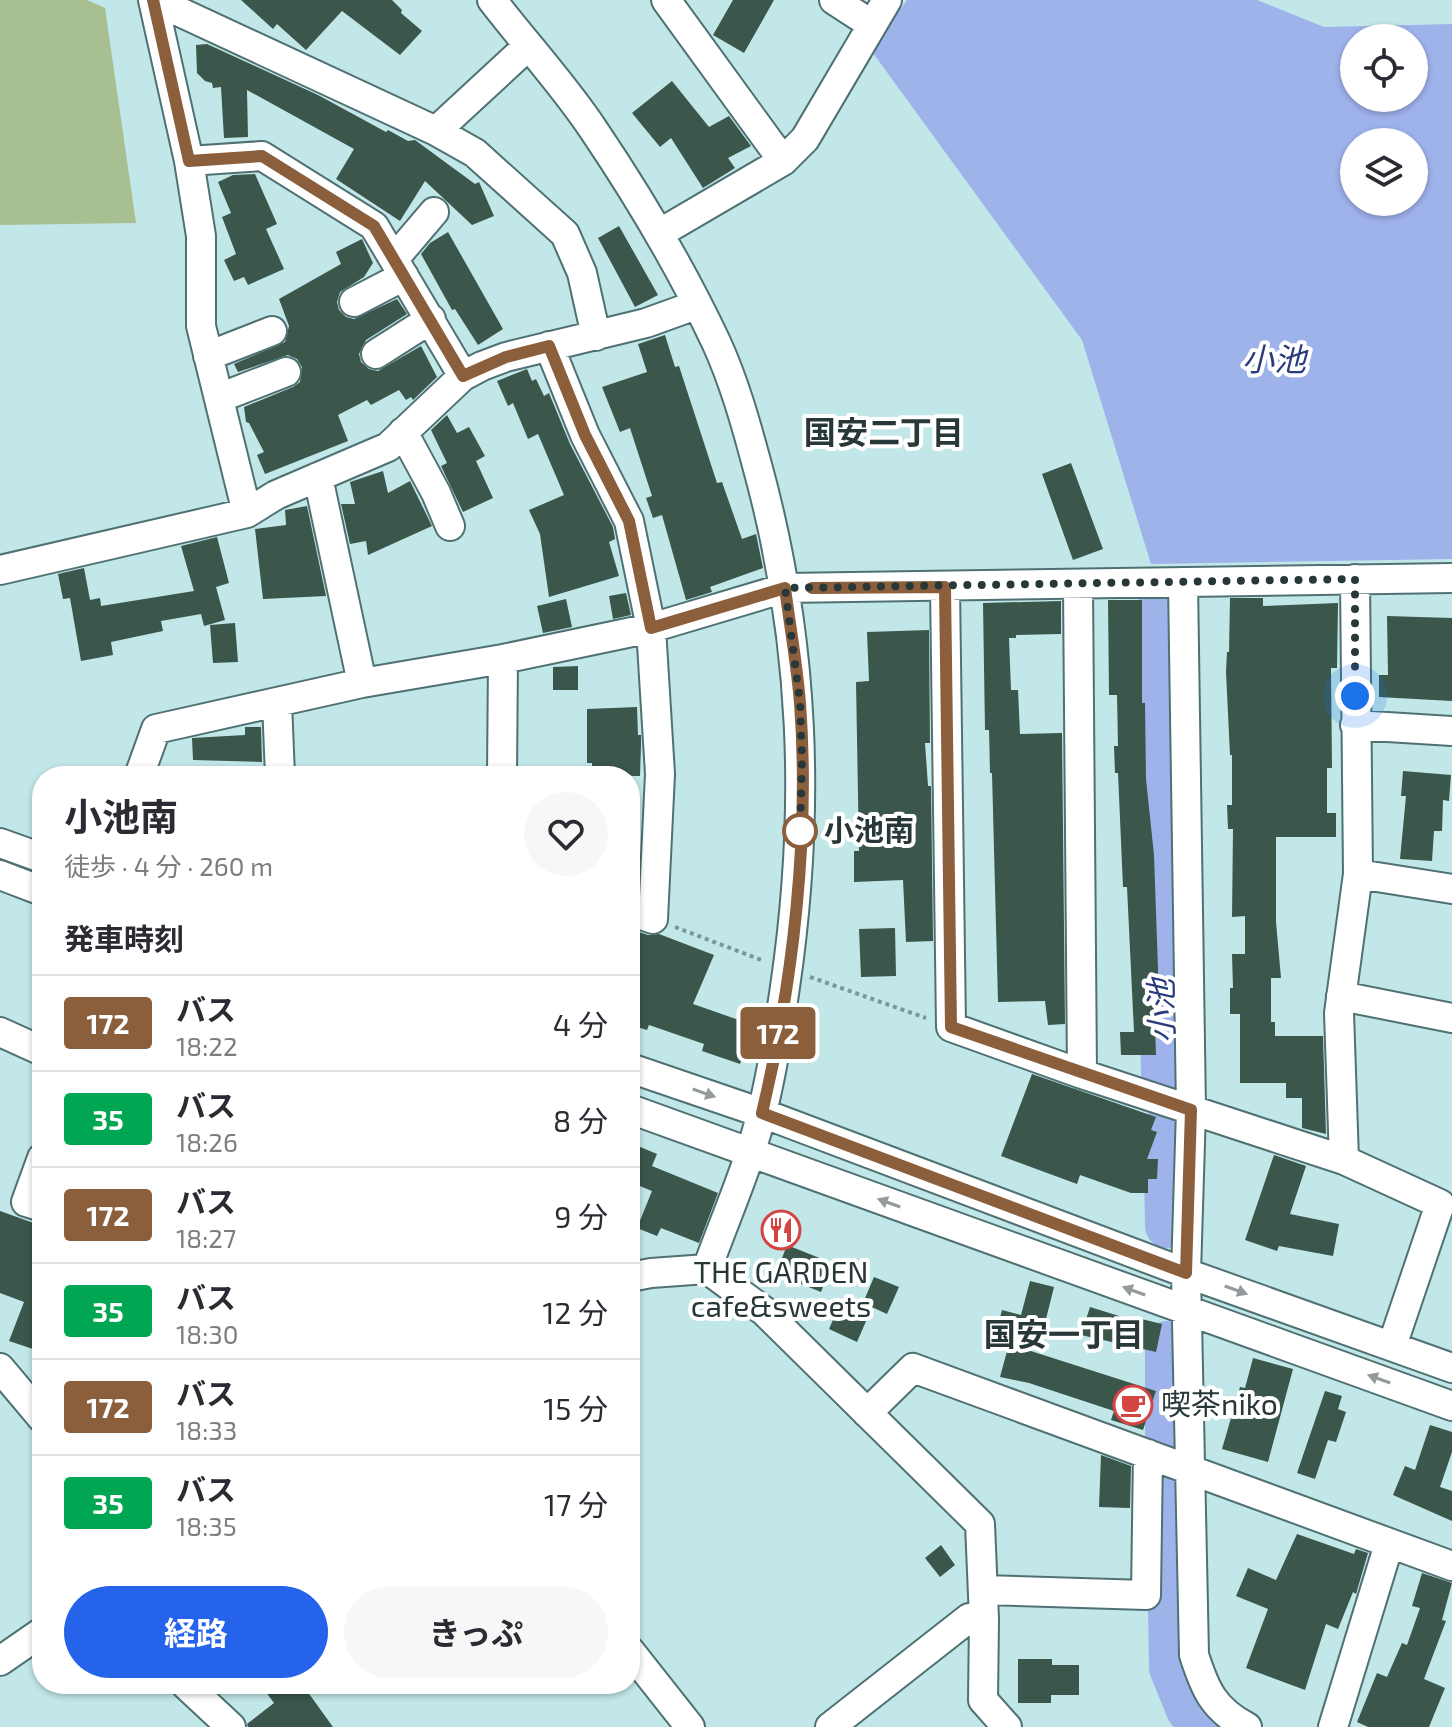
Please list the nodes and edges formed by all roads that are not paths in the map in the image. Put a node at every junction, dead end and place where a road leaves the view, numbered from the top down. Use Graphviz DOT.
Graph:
graph roads {
  1 [pos="154,0"];
  2 [pos="492,0"];
  3 [pos="666,0"];
  4 [pos="834,0"];
  5 [pos="887,0"];
  6 [pos="871,24"];
  7 [pos="528,46"];
  8 [pos="436,131"];
  9 [pos="189,161"];
  10 [pos="783,161"];
  11 [pos="434,212"];
  12 [pos="660,233"];
  13 [pos="399,267"];
  14 [pos="354,302"];
  15 [pos="696,305"];
  16 [pos="431,319"];
  17 [pos="272,331"];
  18 [pos="596,336"];
  19 [pos="549,346"];
  20 [pos="376,354"];
  21 [pos="208,356"];
  22 [pos="286,372"];
  23 [pos="463,376"];
  24 [pos="219,398"];
  25 [pos="403,432"];
  26 [pos="318,477"];
  27 [pos="247,513"];
  28 [pos="450,526"];
  29 [pos="0,570"];
  30 [pos="1452,578"];
  31 [pos="1355,579"];
  32 [pos="1183,582"];
  33 [pos="1078,586"];
  34 [pos="945,587"];
  35 [pos="785,588"];
  36 [pos="651,628"];
  37 [pos="503,659"];
  38 [pos="362,683"];
  39 [pos="277,702"];
  40 [pos="1355,725"];
  41 [pos="1452,731"];
  42 [pos="143,766"];
  43 [pos="280,766"];
  44 [pos="502,766"];
  45 [pos="0,843"];
  46 [pos="32,854"];
  47 [pos="1358,874"];
  48 [pos="0,875"];
  49 [pos="32,887"];
  50 [pos="1452,889"];
  51 [pos="640,914"];
  52 [pos="1341,996"];
  53 [pos="1452,1018"];
  54 [pos="0,1032"];
  55 [pos="32,1046"];
  56 [pos="640,1071"];
  57 [pos="1082,1074"];
  58 [pos="1191,1110"];
  59 [pos="640,1113"];
  60 [pos="762,1113"];
  61 [pos="749,1153"];
  62 [pos="1344,1160"];
  63 [pos="32,1186"];
  64 [pos="32,1204"];
  65 [pos="707,1269"];
  66 [pos="1186,1273"];
  67 [pos="640,1276"];
  68 [pos="1188,1310"];
  69 [pos="1392,1346"];
  70 [pos="0,1368"];
  71 [pos="1452,1368"];
  72 [pos="32,1406"];
  73 [pos="1452,1406"];
  74 [pos="867,1413"];
  75 [pos="1148,1454"];
  76 [pos="1189,1470"];
  77 [pos="1389,1544"];
  78 [pos="1452,1566"];
  79 [pos="983,1590"];
  80 [pos="984,1619"];
  81 [pos="32,1639"];
  82 [pos="0,1661"];
  83 [pos="640,1664"];
  84 [pos="196,1694"];
  85 [pos="1235,1724"];
  86 [pos="231,1727"];
  87 [pos="690,1727"];
  88 [pos="830,1727"];
  89 [pos="1007,1727"];
  90 [pos="1333,1727"];
  1 -- 8 [label="street"];
  1 -- 9 [label="street"];
  2 -- 7 [label="street"];
  3 -- 10 [label="street"];
  4 -- 6 [label="street"];
  5 -- 6 [label="street"];
  6 -- 10 [label="street"];
  7 -- 8 [label="street"];
  7 -- 12 [label="street"];
  8 -- 18 [label="street"];
  9 -- 13 [label="street"];
  9 -- 21 [label="street"];
  10 -- 12 [label="street"];
  11 -- 13 [label="street"];
  12 -- 15 [label="street"];
  13 -- 14 [label="street"];
  13 -- 16 [label="street"];
  15 -- 18 [label="street"];
  15 -- 35 [label="street"];
  16 -- 20 [label="street"];
  16 -- 23 [label="street"];
  17 -- 21 [label="street"];
  18 -- 19 [label="street"];
  19 -- 23 [label="street"];
  19 -- 36 [label="street"];
  21 -- 24 [label="street"];
  22 -- 24 [label="street"];
  23 -- 25 [label="street"];
  24 -- 27 [label="street"];
  25 -- 26 [label="street"];
  25 -- 28 [label="street"];
  26 -- 27 [label="street"];
  26 -- 38 [label="street"];
  27 -- 29 [label="street"];
  30 -- 31 [label="street"];
  31 -- 32 [label="street"];
  31 -- 40 [label="street"];
  32 -- 33 [label="street"];
  32 -- 58 [label="street"];
  33 -- 34 [label="street"];
  33 -- 57 [label="street"];
  34 -- 35 [label="street"];
  34 -- 57 [label="street"];
  35 -- 36 [label="street"];
  35 -- 60 [label="street"];
  36 -- 37 [label="street"];
  36 -- 51 [label="street"];
  37 -- 38 [label="street"];
  37 -- 44 [label="street"];
  38 -- 39 [label="street"];
  39 -- 42 [label="street"];
  39 -- 43 [label="street"];
  40 -- 41 [label="street"];
  40 -- 47 [label="street"];
  45 -- 46 [label="street"];
  47 -- 50 [label="street"];
  47 -- 52 [label="street"];
  48 -- 49 [label="street"];
  52 -- 53 [label="street"];
  52 -- 62 [label="street"];
  54 -- 55 [label="street"];
  56 -- 60 [label="street, one-way"];
  57 -- 58 [label="street"];
  58 -- 62 [label="street"];
  58 -- 66 [label="street"];
  59 -- 61 [label="street"];
  60 -- 61 [label="street"];
  60 -- 66 [label="street"];
  61 -- 65 [label="street"];
  68 -- 61 [label="street, one-way"];
  62 -- 69 [label="street"];
  63 -- 64 [label="street"];
  65 -- 67 [label="street"];
  65 -- 74 [label="street"];
  66 -- 68 [label="street"];
  66 -- 69 [label="street, one-way"];
  73 -- 68 [label="street, one-way"];
  68 -- 76 [label="street"];
  69 -- 71 [label="street"];
  70 -- 72 [label="street"];
  74 -- 75 [label="street"];
  74 -- 79 [label="street"];
  75 -- 76 [label="street"];
  75 -- 79 [label="street"];
  76 -- 77 [label="street"];
  76 -- 85 [label="street"];
  77 -- 78 [label="street"];
  77 -- 90 [label="street"];
  79 -- 80 [label="street"];
  80 -- 88 [label="street"];
  80 -- 89 [label="street"];
  81 -- 82 [label="street"];
  83 -- 87 [label="street"];
  84 -- 86 [label="street"];
}
